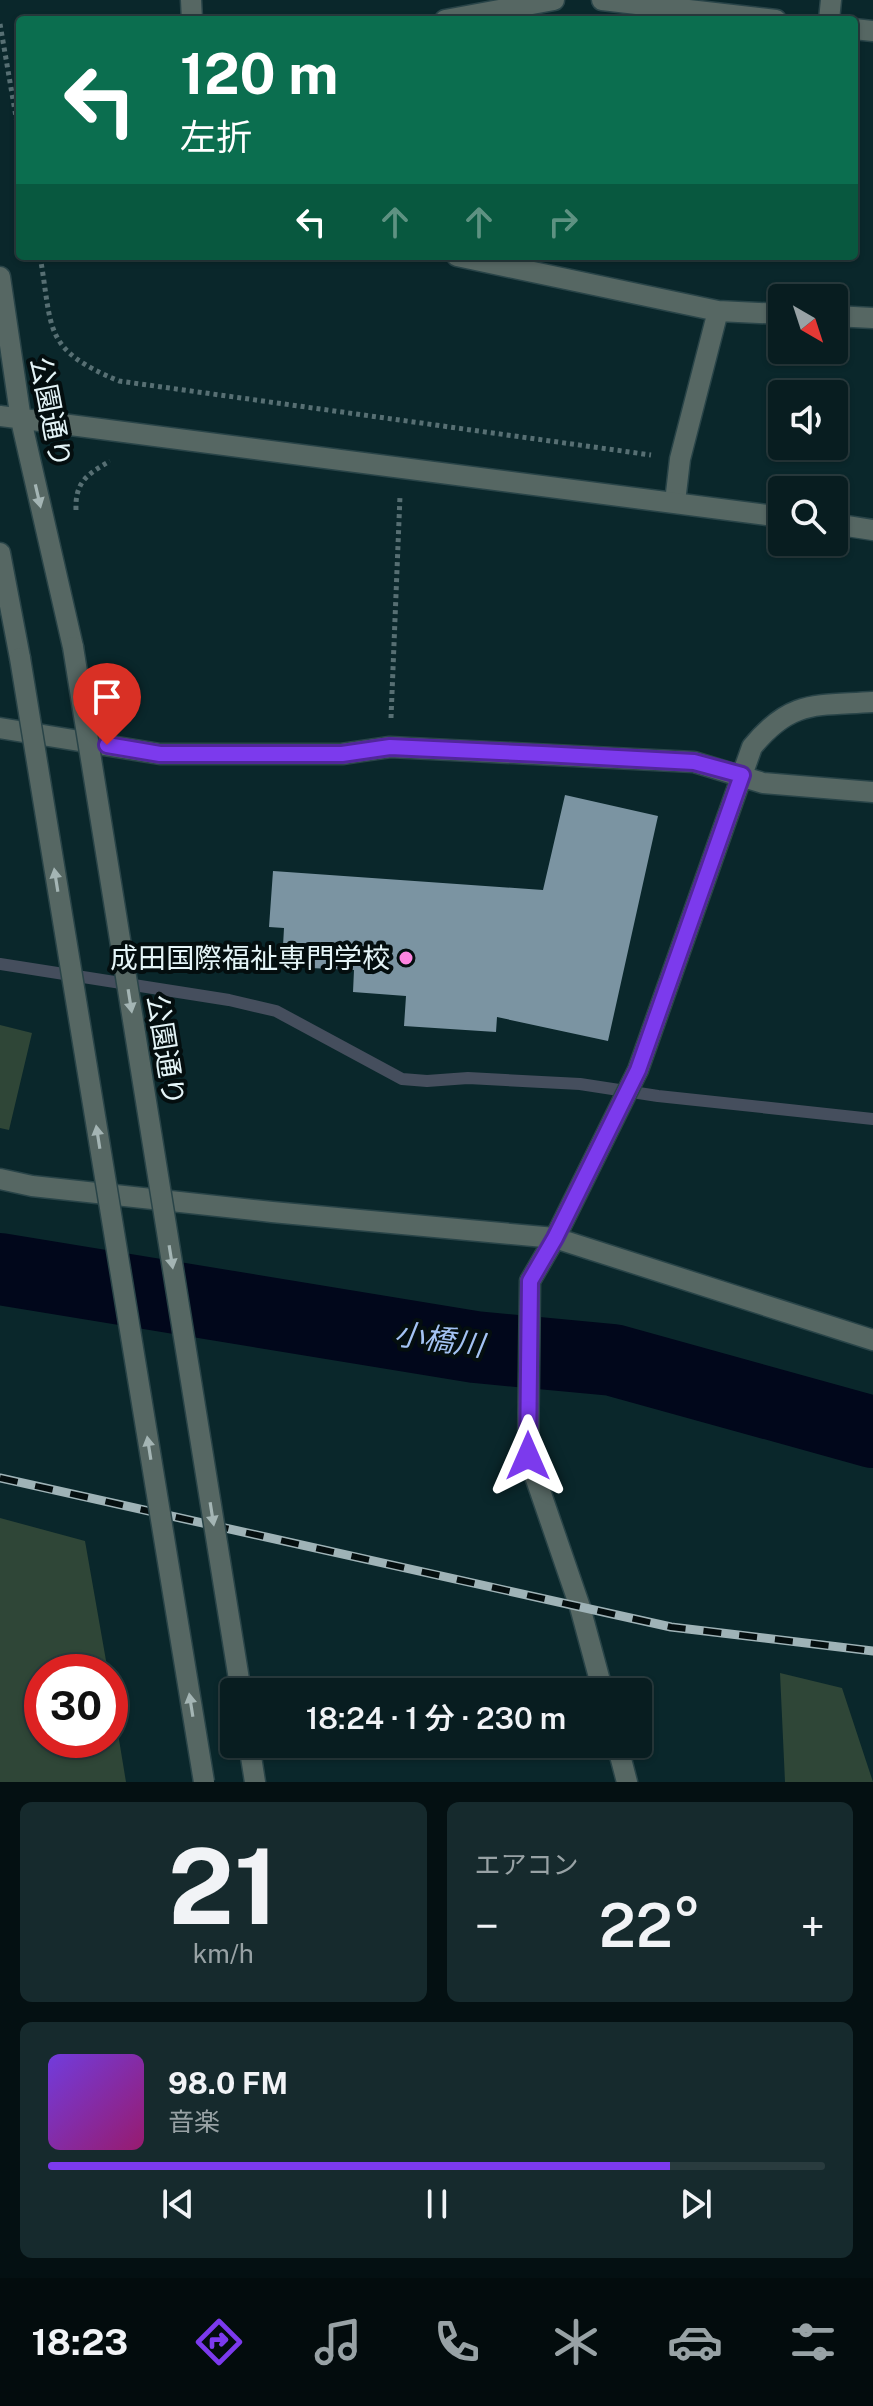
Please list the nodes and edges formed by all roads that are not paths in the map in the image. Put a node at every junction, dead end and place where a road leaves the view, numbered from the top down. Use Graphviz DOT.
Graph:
graph roads {
  1 [pos="554,0"];
  2 [pos="602,0"];
  3 [pos="467,16"];
  4 [pos="741,16"];
  5 [pos="476,260"];
  6 [pos="0,277"];
  7 [pos="718,311"];
  8 [pos="768,313"];
  9 [pos="848,317"];
  10 [pos="873,318"];
  11 [pos="0,416"];
  12 [pos="21,420"];
  13 [pos="675,502"];
  14 [pos="768,515"];
  15 [pos="848,526"];
  16 [pos="873,530"];
  17 [pos="0,553"];
  18 [pos="873,702"];
  19 [pos="0,728"];
  20 [pos="742,775"];
  21 [pos="873,792"];
  22 [pos="0,1179"];
  23 [pos="555,1238"];
  24 [pos="873,1340"];
  25 [pos="239,1678"];
  26 [pos="599,1678"];
  27 [pos="251,1758"];
  28 [pos="621,1758"];
  29 [pos="204,1782"];
  30 [pos="255,1782"];
  31 [pos="627,1782"];
  1 -- 3 [label="street"];
  2 -- 4 [label="street"];
  5 -- 7 [label="street"];
  6 -- 12 [label="street, 公園通り"];
  7 -- 8 [label="street"];
  7 -- 13 [label="street"];
  9 -- 10 [label="street"];
  11 -- 12 [label="street"];
  12 -- 13 [label="street"];
  12 -- 25 [label="street, 公園通り, one-way, bridge"];
  13 -- 14 [label="street"];
  15 -- 16 [label="street"];
  29 -- 17 [label="street, one-way, bridge"];
  18 -- 20 [label="street"];
  19 -- 20 [label="street"];
  20 -- 21 [label="street"];
  20 -- 23 [label="street"];
  22 -- 23 [label="street"];
  23 -- 24 [label="street"];
  23 -- 26 [label="street"];
  27 -- 30 [label="street"];
  28 -- 31 [label="street"];
}
